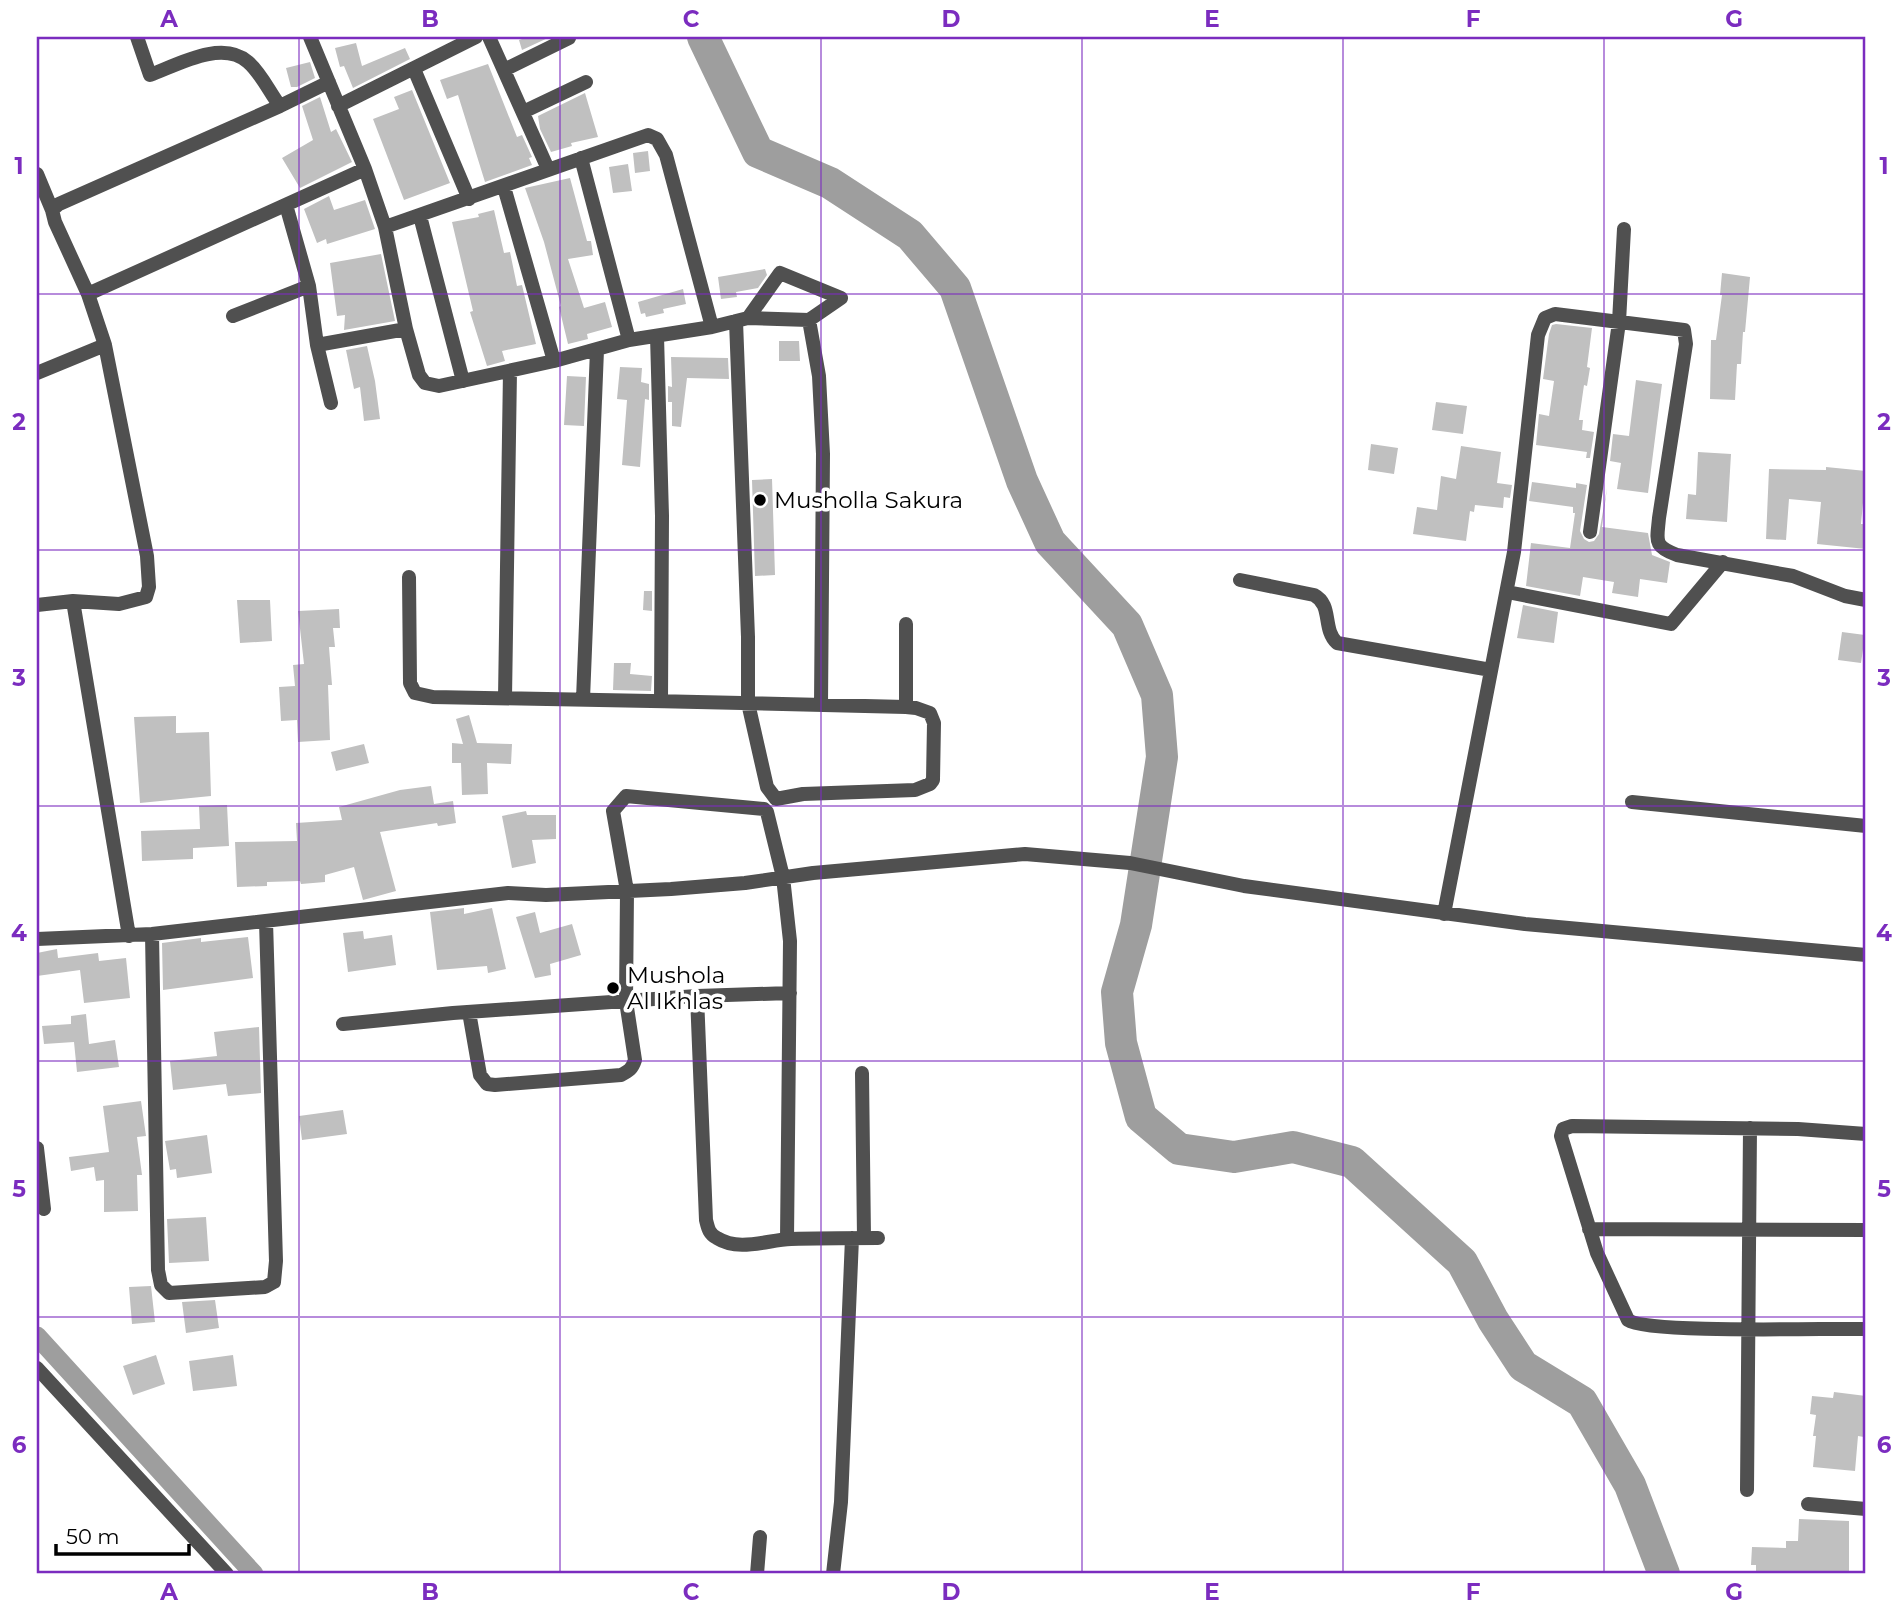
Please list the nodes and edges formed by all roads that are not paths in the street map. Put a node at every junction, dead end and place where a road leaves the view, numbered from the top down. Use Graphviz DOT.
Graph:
graph roads {
  1 [pos="137,37"];
  2 [pos="310,37"];
  3 [pos="476,37"];
  4 [pos="489,37"];
  5 [pos="569,38"];
  6 [pos="414,69"];
  7 [pos="504,70"];
  8 [pos="329,82"];
  9 [pos="586,82"];
  10 [pos="280,106"];
  11 [pos="338,106"];
  12 [pos="523,112"];
  13 [pos="581,158"];
  14 [pos="365,169"];
  15 [pos="548,169"];
  16 [pos="37,174"];
  17 [pos="503,187"];
  18 [pos="469,199"];
  19 [pos="286,205"];
  20 [pos="52,209"];
  21 [pos="420,216"];
  22 [pos="385,227"];
  23 [pos="1624,229"];
  24 [pos="309,286"];
  25 [pos="88,295"];
  26 [pos="233,316"];
  27 [pos="742,320"];
  28 [pos="809,320"];
  29 [pos="1619,322"];
  30 [pos="712,327"];
  31 [pos="406,329"];
  32 [pos="657,336"];
  33 [pos="629,340"];
  34 [pos="105,345"];
  35 [pos="317,345"];
  36 [pos="597,350"];
  37 [pos="554,361"];
  38 [pos="510,370"];
  39 [pos="37,373"];
  40 [pos="463,381"];
  41 [pos="331,403"];
  42 [pos="1591,532"];
  43 [pos="1723,562"];
  44 [pos="409,577"];
  45 [pos="1240,580"];
  46 [pos="1507,592"];
  47 [pos="1866,600"];
  48 [pos="73,601"];
  49 [pos="37,605"];
  50 [pos="906,624"];
  51 [pos="1491,670"];
  52 [pos="505,698"];
  53 [pos="583,699"];
  54 [pos="661,701"];
  55 [pos="748,703"];
  56 [pos="821,705"];
  57 [pos="906,707"];
  58 [pos="1632,802"];
  59 [pos="1866,825"];
  60 [pos="783,877"];
  61 [pos="627,891"];
  62 [pos="1444,914"];
  63 [pos="266,921"];
  64 [pos="152,934"];
  65 [pos="128,936"];
  66 [pos="37,939"];
  67 [pos="1866,955"];
  68 [pos="790,993"];
  69 [pos="697,996"];
  70 [pos="626,1001"];
  71 [pos="469,1012"];
  72 [pos="343,1024"];
  73 [pos="862,1073"];
  74 [pos="1750,1128"];
  75 [pos="1866,1134"];
  76 [pos="37,1148"];
  77 [pos="44,1209"];
  78 [pos="1589,1229"];
  79 [pos="1749,1229"];
  80 [pos="1866,1230"];
  81 [pos="865,1238"];
  82 [pos="787,1239"];
  83 [pos="1748,1328"];
  84 [pos="1866,1329"];
  85 [pos="37,1368"];
  86 [pos="1747,1490"];
  87 [pos="1808,1504"];
  88 [pos="1866,1508"];
  89 [pos="760,1537"];
  90 [pos="227,1574"];
  91 [pos="757,1574"];
  92 [pos="833,1574"];
  1 -- 10 [label="street"];
  2 -- 8 [label="street"];
  3 -- 6 [label="street"];
  4 -- 7 [label="street"];
  5 -- 7 [label="street"];
  6 -- 11 [label="street"];
  6 -- 18 [label="street"];
  7 -- 12 [label="street"];
  8 -- 10 [label="street"];
  8 -- 11 [label="street"];
  9 -- 12 [label="street"];
  10 -- 20 [label="street"];
  11 -- 14 [label="street"];
  12 -- 15 [label="street"];
  13 -- 15 [label="street"];
  13 -- 30 [label="street"];
  13 -- 33 [label="street"];
  14 -- 19 [label="street"];
  14 -- 22 [label="street"];
  15 -- 17 [label="street"];
  16 -- 20 [label="street"];
  17 -- 18 [label="street"];
  17 -- 37 [label="street"];
  18 -- 21 [label="street"];
  19 -- 24 [label="street"];
  19 -- 25 [label="street"];
  20 -- 25 [label="street"];
  21 -- 22 [label="street"];
  21 -- 40 [label="street"];
  22 -- 31 [label="street"];
  23 -- 29 [label="street"];
  24 -- 26 [label="street"];
  24 -- 35 [label="street"];
  25 -- 34 [label="street"];
  27 -- 28 [label="street"];
  27 -- 28 [label="street"];
  27 -- 30 [label="street"];
  27 -- 55 [label="street"];
  28 -- 56 [label="street"];
  29 -- 42 [label="street"];
  29 -- 43 [label="street"];
  29 -- 46 [label="street"];
  30 -- 32 [label="street"];
  31 -- 35 [label="street"];
  31 -- 40 [label="street"];
  32 -- 33 [label="street"];
  32 -- 54 [label="street"];
  33 -- 36 [label="street"];
  34 -- 39 [label="street"];
  34 -- 48 [label="street"];
  35 -- 41 [label="street"];
  36 -- 37 [label="street"];
  36 -- 53 [label="street"];
  37 -- 38 [label="street"];
  38 -- 40 [label="street"];
  38 -- 52 [label="street"];
  43 -- 46 [label="street"];
  43 -- 47 [label="street"];
  44 -- 52 [label="street"];
  45 -- 51 [label="street"];
  46 -- 51 [label="street"];
  48 -- 49 [label="street"];
  48 -- 65 [label="street"];
  50 -- 57 [label="street"];
  51 -- 62 [label="street"];
  52 -- 53 [label="street"];
  53 -- 54 [label="street"];
  54 -- 55 [label="street"];
  55 -- 56 [label="street"];
  55 -- 57 [label="street"];
  56 -- 57 [label="street"];
  58 -- 59 [label="street"];
  60 -- 61 [label="street"];
  60 -- 61 [label="street"];
  60 -- 62 [label="street"];
  60 -- 68 [label="street"];
  61 -- 63 [label="street"];
  61 -- 70 [label="street"];
  62 -- 67 [label="street"];
  63 -- 64 [label="street"];
  63 -- 64 [label="street"];
  64 -- 65 [label="street"];
  65 -- 66 [label="street"];
  68 -- 69 [label="street"];
  68 -- 82 [label="street"];
  69 -- 70 [label="street"];
  69 -- 82 [label="street"];
  70 -- 71 [label="street"];
  70 -- 71 [label="street"];
  71 -- 72 [label="street"];
  73 -- 81 [label="street"];
  74 -- 75 [label="street"];
  74 -- 78 [label="street"];
  74 -- 79 [label="street"];
  76 -- 77 [label="street"];
  78 -- 79 [label="street"];
  78 -- 83 [label="street"];
  79 -- 80 [label="street"];
  79 -- 83 [label="street"];
  81 -- 82 [label="street"];
  81 -- 92 [label="street"];
  83 -- 84 [label="street"];
  83 -- 86 [label="street"];
  85 -- 90 [label="street"];
  87 -- 88 [label="street"];
  89 -- 91 [label="street"];
}
